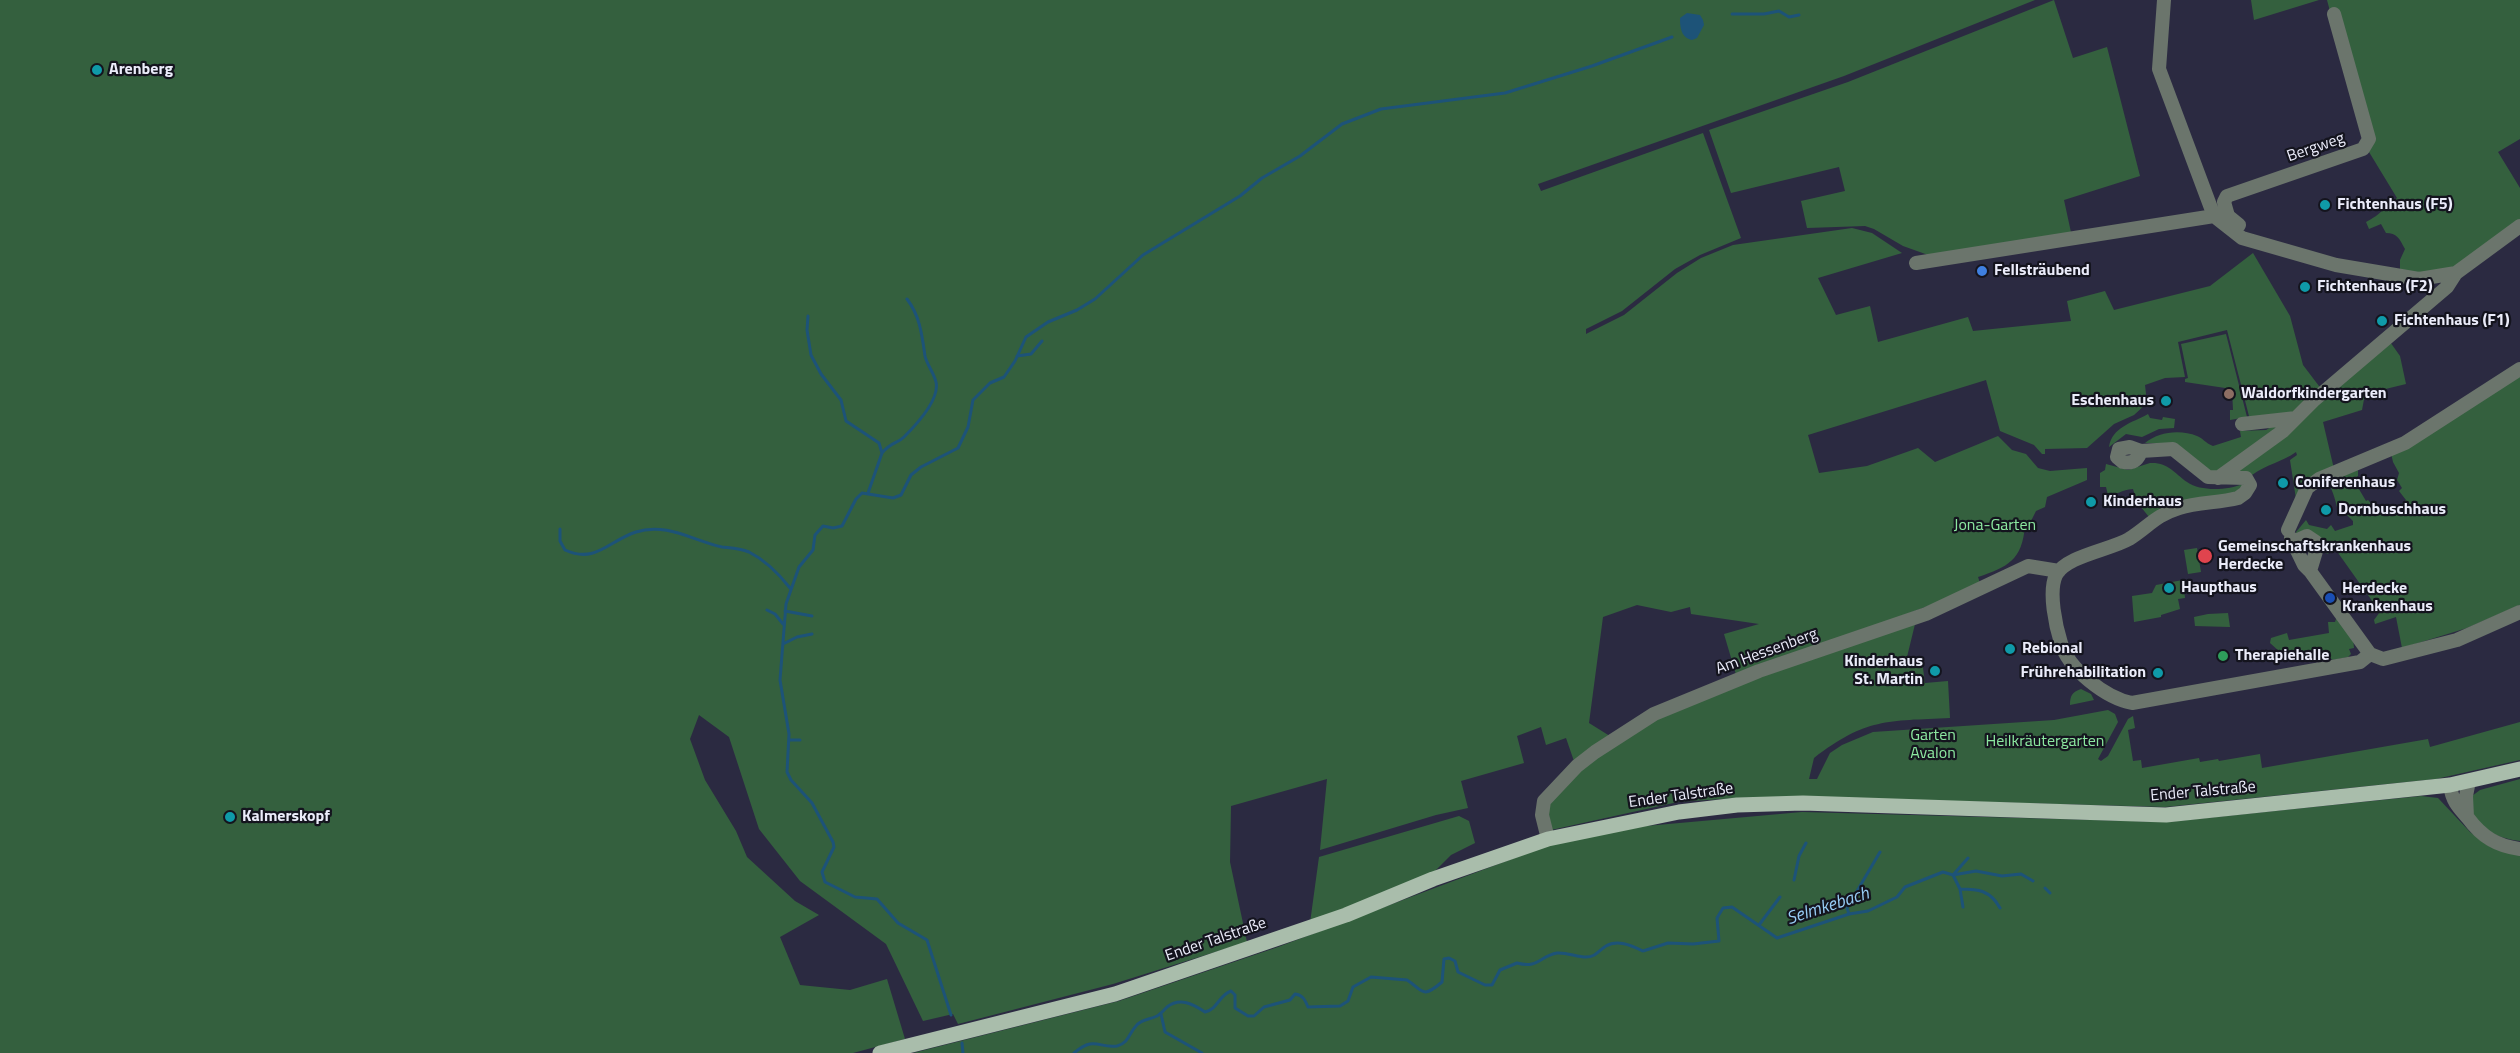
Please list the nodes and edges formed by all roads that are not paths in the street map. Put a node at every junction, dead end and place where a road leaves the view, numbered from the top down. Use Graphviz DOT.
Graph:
graph roads {
  1 [pos="2164,0"];
  2 [pos="2334,14"];
  3 [pos="2214,216"];
  4 [pos="2520,226"];
  5 [pos="2242,238"];
  6 [pos="1916,263"];
  7 [pos="2456,273"];
  8 [pos="2520,369"];
  9 [pos="2296,418"];
  10 [pos="2242,424"];
  11 [pos="2141,451"];
  12 [pos="2218,478"];
  13 [pos="2301,521"];
  14 [pos="2288,530"];
  15 [pos="2295,545"];
  16 [pos="2311,567"];
  17 [pos="2060,571"];
  18 [pos="2520,612"];
  19 [pos="2370,654"];
  20 [pos="2520,769"];
  21 [pos="2469,781"];
  22 [pos="2450,785"];
  23 [pos="2467,817"];
  24 [pos="1548,839"];
  25 [pos="2520,849"];
  26 [pos="880,1053"];
  1 -- 3 [label="street"];
  2 -- 5 [label="street, Bergweg"];
  3 -- 5 [label="street"];
  3 -- 6 [label="street"];
  4 -- 7 [label="street"];
  5 -- 7 [label="street"];
  7 -- 9 [label="street"];
  8 -- 14 [label="street"];
  9 -- 10 [label="street"];
  9 -- 12 [label="street"];
  11 -- 12 [label="street"];
  12 -- 17 [label="street"];
  13 -- 14 [label="street"];
  14 -- 15 [label="street"];
  15 -- 16 [label="street"];
  15 -- 16 [label="street"];
  16 -- 19 [label="street"];
  17 -- 19 [label="street"];
  17 -- 24 [label="street, Am Hessenberg"];
  18 -- 19 [label="street"];
  20 -- 21 [label="main road, Ender Talstraße"];
  21 -- 22 [label="main road, Ender Talstraße"];
  21 -- 23 [label="street"];
  22 -- 23 [label="street"];
  22 -- 24 [label="main road, Ender Talstraße"];
  23 -- 25 [label="street"];
  24 -- 26 [label="main road, Ender Talstraße"];
}
